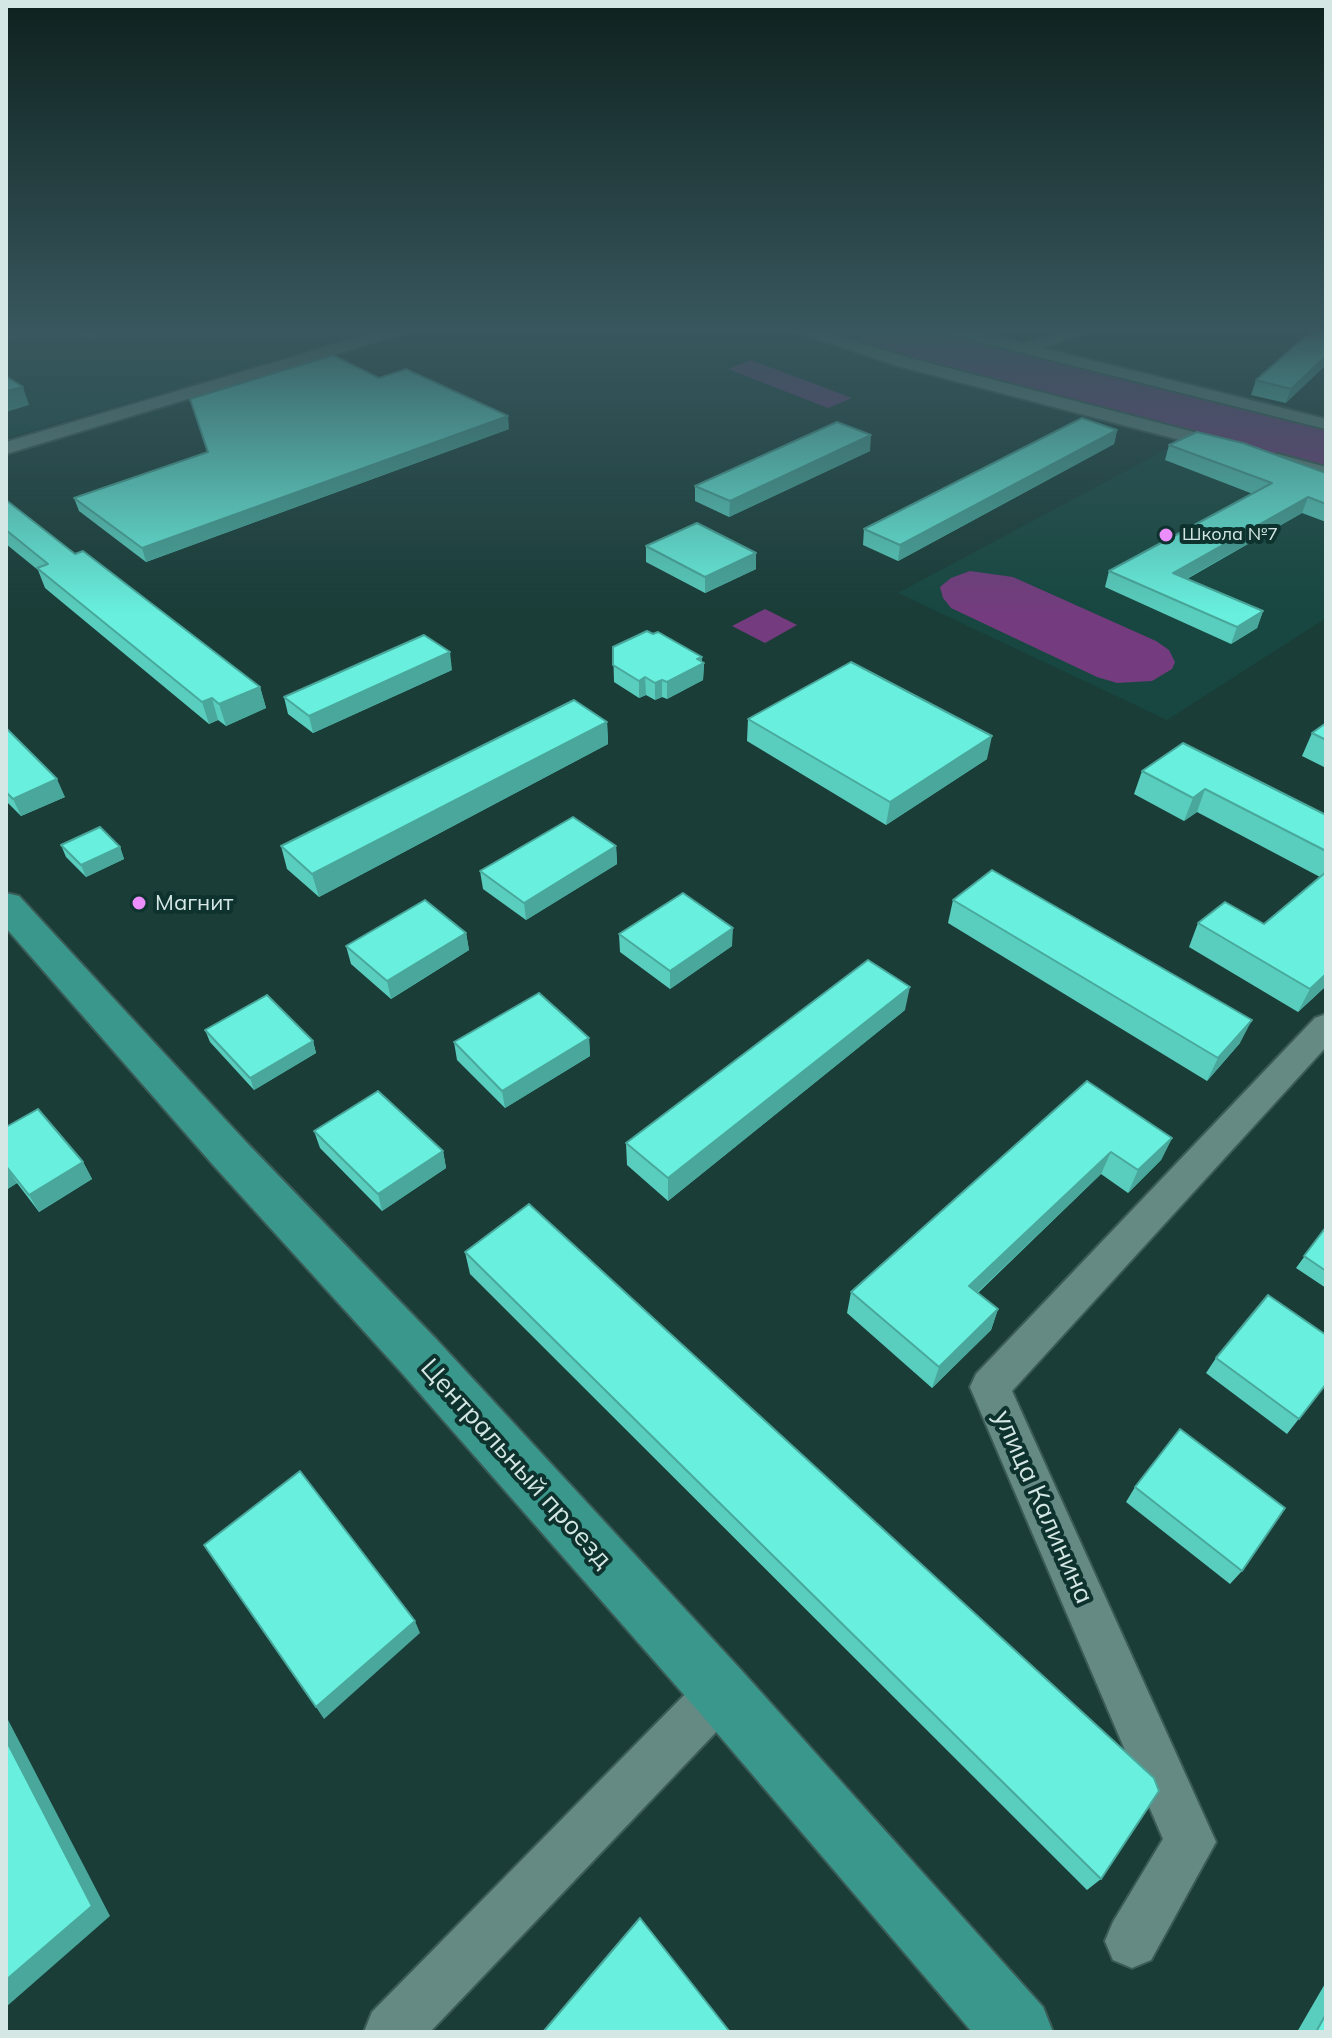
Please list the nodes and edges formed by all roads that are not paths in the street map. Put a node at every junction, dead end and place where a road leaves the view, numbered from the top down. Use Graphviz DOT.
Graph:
graph roads {
  1 [pos="89,423"];
  2 [pos="1137,423"];
  3 [pos="6,448"];
  4 [pos="1326,473"];
  5 [pos="6,905"];
  6 [pos="1326,1026"];
  7 [pos="721,1692"];
  8 [pos="1132,1941"];
  9 [pos="392,2032"];
  10 [pos="1018,2032"];
  1 -- 3 [label="street"];
  2 -- 4 [label="street"];
  5 -- 7 [label="main road, Центральный проезд"];
  6 -- 8 [label="street, улица Калинина"];
  7 -- 9 [label="street"];
  7 -- 10 [label="main road, Центральный проезд"];
}
